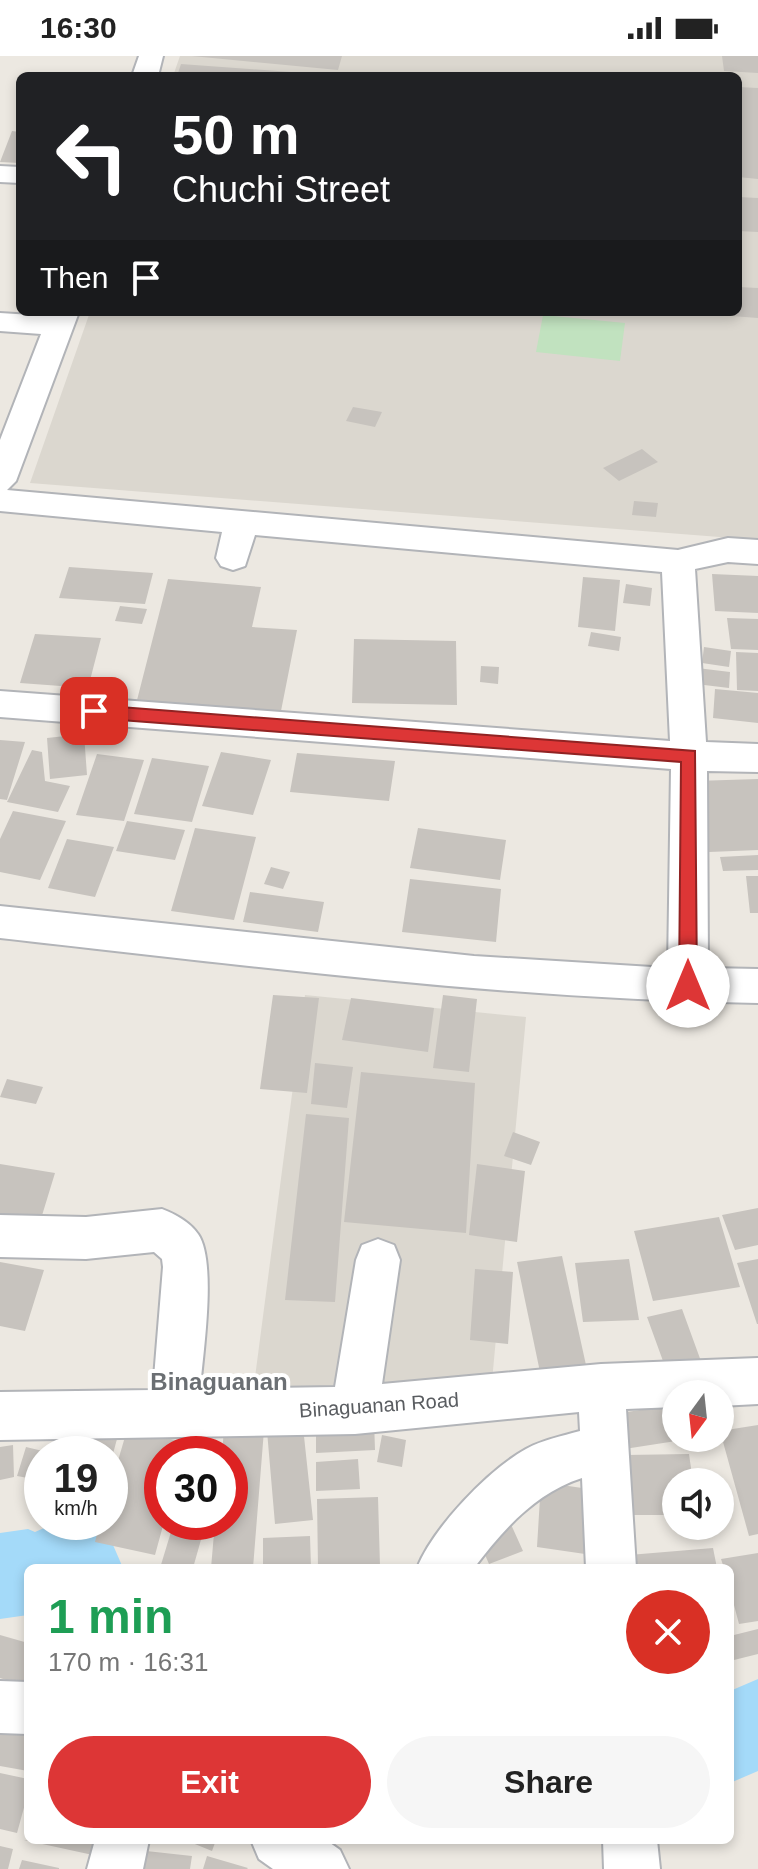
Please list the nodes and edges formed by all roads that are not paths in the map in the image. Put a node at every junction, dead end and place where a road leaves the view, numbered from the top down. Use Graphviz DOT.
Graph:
graph roads {
  1 [pos="131,56"];
  2 [pos="151,56"];
  3 [pos="62,319"];
  4 [pos="0,322"];
  5 [pos="0,481"];
  6 [pos="0,500"];
  7 [pos="241,522"];
  8 [pos="758,552"];
  9 [pos="233,558"];
  10 [pos="678,562"];
  11 [pos="0,704"];
  12 [pos="689,756"];
  13 [pos="758,758"];
  14 [pos="0,922"];
  15 [pos="688,986"];
  16 [pos="758,986"];
  17 [pos="0,1236"];
  18 [pos="378,1260"];
  19 [pos="758,1381"];
  20 [pos="601,1387"];
  21 [pos="355,1410"];
  22 [pos="175,1413"];
  23 [pos="0,1416"];
  24 [pos="605,1447"];
  25 [pos="445,1564"];
  26 [pos="611,1564"];
  27 [pos="0,1707"];
  28 [pos="24,1708"];
  29 [pos="121,1844"];
  30 [pos="284,1844"];
  31 [pos="630,1844"];
  32 [pos="115,1869"];
  33 [pos="321,1869"];
  34 [pos="632,1869"];
  1 -- 2 [label="street"];
  3 -- 4 [label="street"];
  3 -- 5 [label="street"];
  6 -- 7 [label="street"];
  7 -- 9 [label="street"];
  7 -- 10 [label="street"];
  8 -- 10 [label="street"];
  10 -- 12 [label="street"];
  11 -- 12 [label="street"];
  12 -- 13 [label="street"];
  12 -- 15 [label="street"];
  14 -- 15 [label="street"];
  15 -- 16 [label="street"];
  17 -- 22 [label="street"];
  18 -- 21 [label="street"];
  19 -- 20 [label="street, Binaguanan Road"];
  20 -- 21 [label="street, Binaguanan Road"];
  20 -- 24 [label="street"];
  21 -- 22 [label="street, Binaguanan Road"];
  22 -- 23 [label="street, Binaguanan Road"];
  24 -- 25 [label="street"];
  24 -- 26 [label="street"];
  27 -- 28 [label="street"];
  29 -- 32 [label="street"];
  30 -- 33 [label="street"];
  31 -- 34 [label="street"];
}
